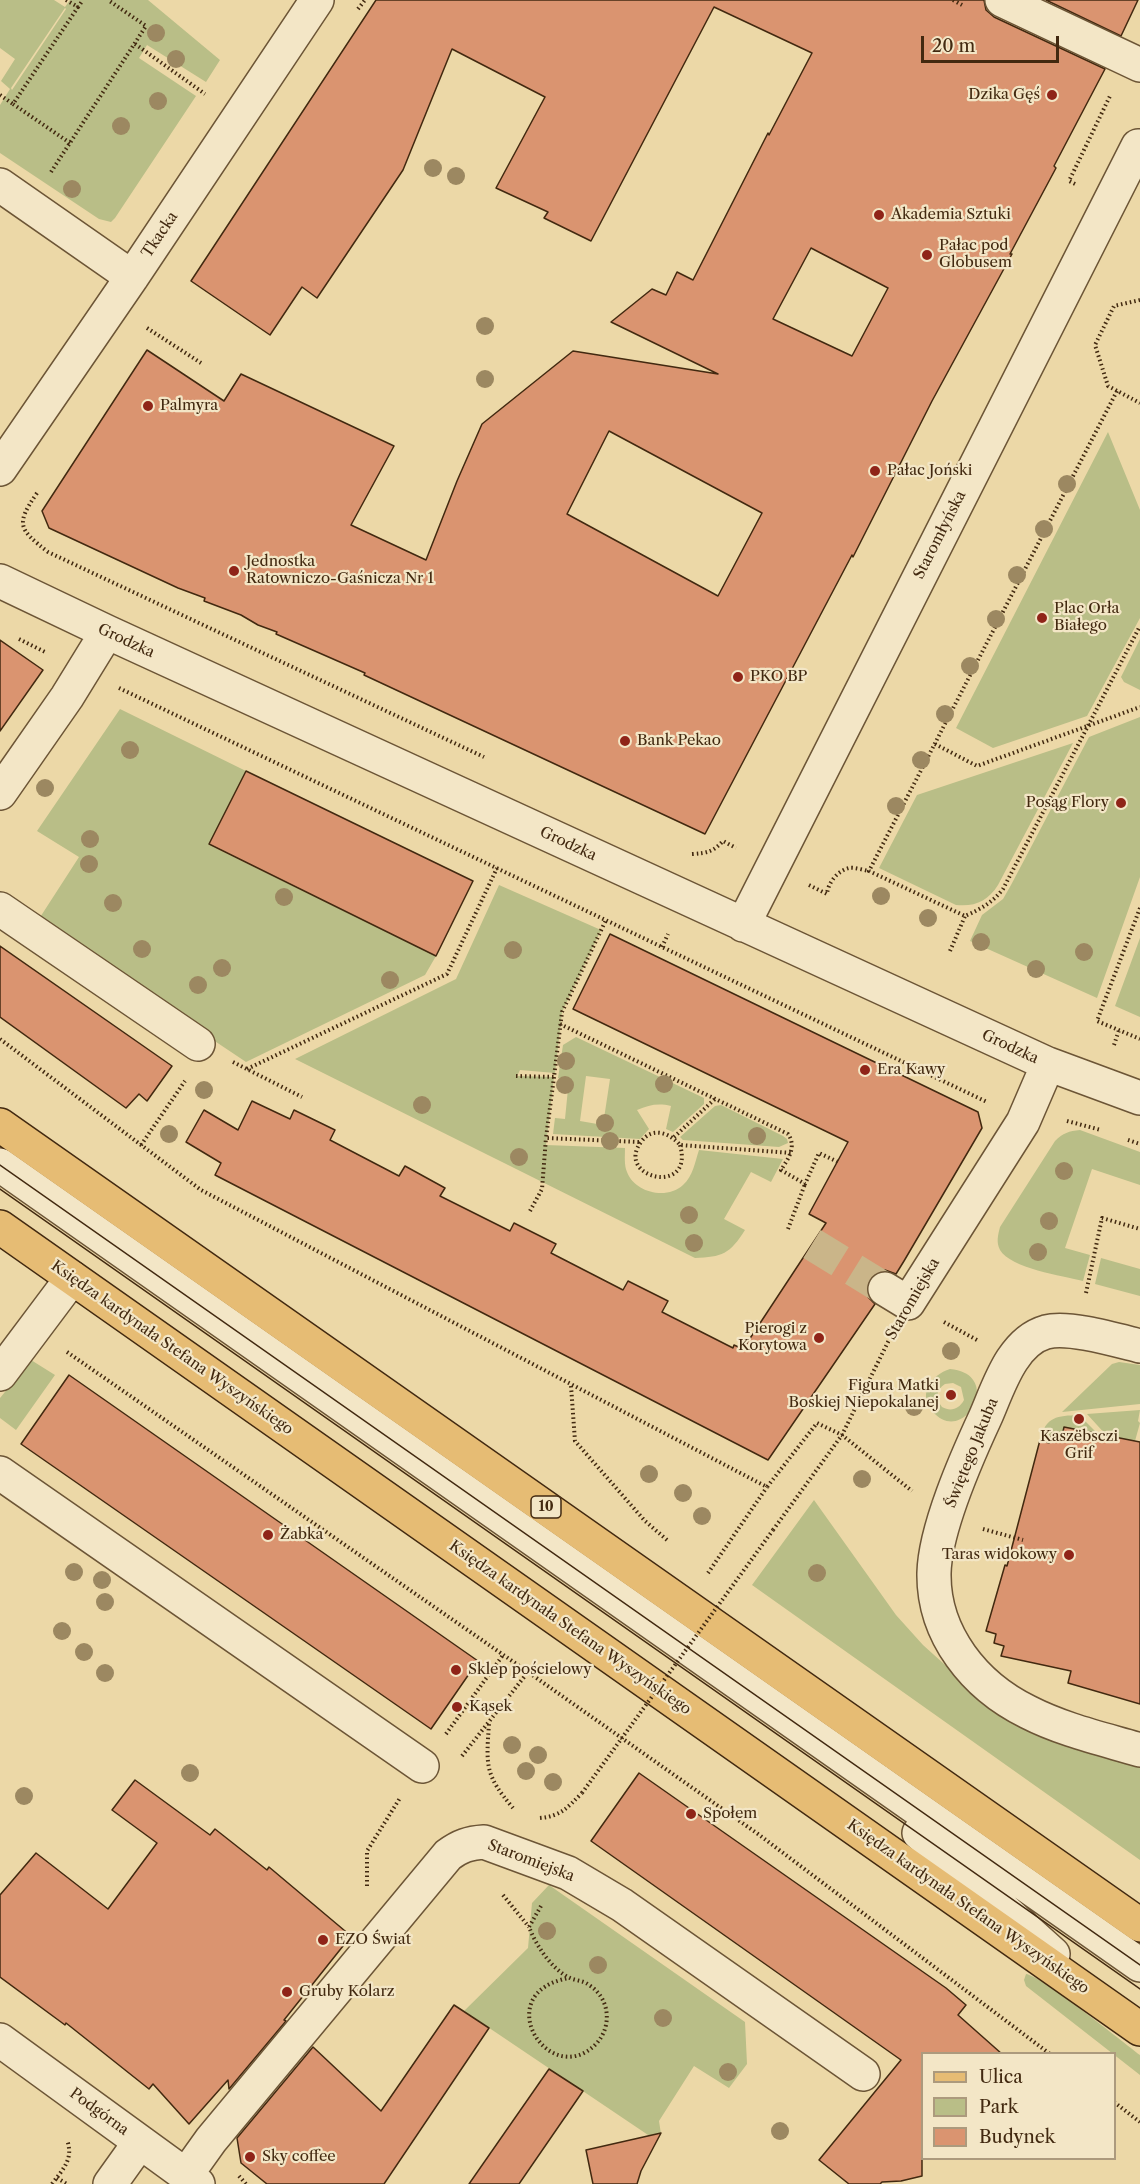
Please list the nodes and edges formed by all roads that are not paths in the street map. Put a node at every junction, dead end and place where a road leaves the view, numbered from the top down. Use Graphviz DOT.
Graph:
graph roads {
  1 [pos="317,0"];
  2 [pos="1002,0"];
  3 [pos="1140,66"];
  4 [pos="1138,146"];
  5 [pos="0,185"];
  6 [pos="132,277"];
  7 [pos="0,469"];
  8 [pos="0,581"];
  9 [pos="107,632"];
  10 [pos="0,793"];
  11 [pos="0,909"];
  12 [pos="743,925"];
  13 [pos="202,1046"];
  14 [pos="1048,1064"];
  15 [pos="1140,1098"];
  16 [pos="0,1125"];
  17 [pos="0,1165"];
  18 [pos="0,1189"];
  19 [pos="0,1227"];
  20 [pos="72,1278"];
  21 [pos="897,1296"];
  22 [pos="1140,1346"];
  23 [pos="0,1374"];
  24 [pos="0,1473"];
  25 [pos="1140,1750"];
  26 [pos="422,1766"];
  27 [pos="919,1833"];
  28 [pos="1091,1890"];
  29 [pos="1140,1925"];
  30 [pos="1094,1933"];
  31 [pos="1140,1935"];
  32 [pos="1140,1959"];
  33 [pos="1140,1965"];
  34 [pos="1140,1989"];
  35 [pos="1131,2022"];
  36 [pos="0,2040"];
  37 [pos="863,2074"];
  38 [pos="140,2142"];
  39 [pos="192,2180"];
  40 [pos="110,2184"];
  1 -- 6 [label="street, Tkacka"];
  2 -- 3 [label="street"];
  4 -- 12 [label="street, Staromłyńska"];
  5 -- 6 [label="street"];
  6 -- 7 [label="street, Tkacka"];
  8 -- 9 [label="street, Grodzka"];
  9 -- 10 [label="street"];
  9 -- 12 [label="street, Grodzka"];
  11 -- 13 [label="street"];
  12 -- 14 [label="street, Grodzka"];
  14 -- 15 [label="street, Grodzka"];
  14 -- 21 [label="street, Staromiejska"];
  16 -- 28 [label="main road, 10"];
  17 -- 30 [label="street"];
  18 -- 27 [label="street"];
  19 -- 20 [label="main road, Księdza kardynała Stefana Wyszyńskiego"];
  20 -- 23 [label="street"];
  20 -- 35 [label="main road, Księdza kardynała Stefana Wyszyńskiego"];
  22 -- 25 [label="street, Świętego Jakuba"];
  24 -- 26 [label="street"];
  27 -- 34 [label="street"];
  27 -- 35 [label="street"];
  28 -- 29 [label="main road, 10"];
  28 -- 31 [label="street"];
  30 -- 32 [label="street"];
  30 -- 33 [label="street"];
  36 -- 38 [label="street, Podgórna"];
  37 -- 39 [label="street, Staromiejska"];
  38 -- 39 [label="street, Podgórna"];
  38 -- 40 [label="street"];
}
